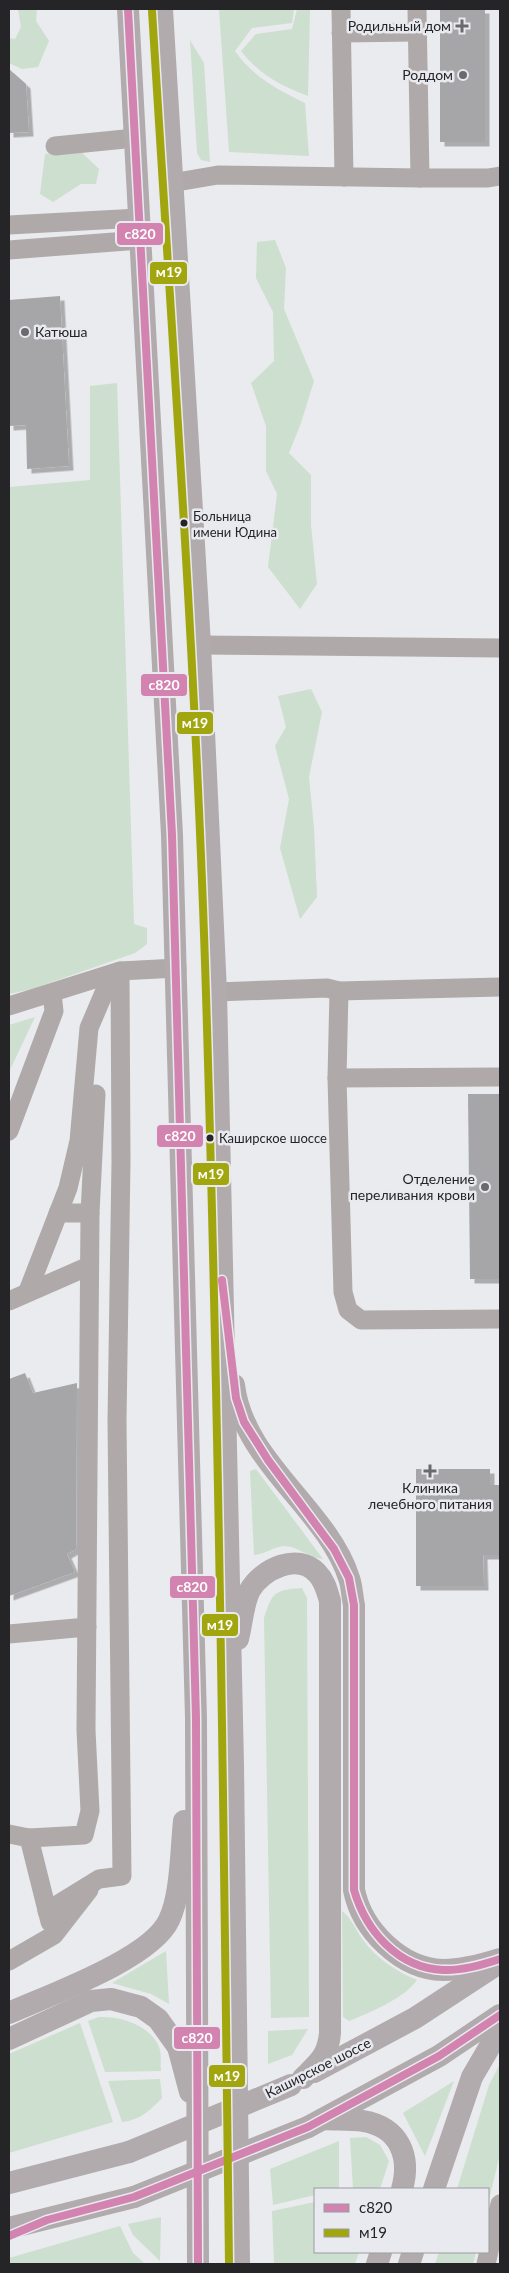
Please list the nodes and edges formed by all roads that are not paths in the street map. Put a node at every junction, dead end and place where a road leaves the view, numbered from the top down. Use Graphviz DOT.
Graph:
graph roads {
  1 [pos="128,9"];
  2 [pos="162,9"];
  3 [pos="341,9"];
  4 [pos="417,9"];
  5 [pos="417,32"];
  6 [pos="341,33"];
  7 [pos="135,138"];
  8 [pos="55,146"];
  9 [pos="500,176"];
  10 [pos="344,177"];
  11 [pos="420,178"];
  12 [pos="171,183"];
  13 [pos="9,225"];
  14 [pos="140,229"];
  15 [pos="9,250"];
  16 [pos="200,645"];
  17 [pos="500,648"];
  18 [pos="177,968"];
  19 [pos="116,973"];
  20 [pos="500,987"];
  21 [pos="339,991"];
  22 [pos="216,992"];
  23 [pos="52,994"];
  24 [pos="9,1006"];
  25 [pos="500,1077"];
  26 [pos="337,1078"];
  27 [pos="9,1131"];
  28 [pos="58,1213"];
  29 [pos="90,1213"];
  30 [pos="89,1266"];
  31 [pos="222,1287"];
  32 [pos="28,1291"];
  33 [pos="9,1301"];
  34 [pos="500,1319"];
  35 [pos="87,1627"];
  36 [pos="9,1634"];
  37 [pos="231,1672"];
  38 [pos="196,1718"];
  39 [pos="9,1834"];
  40 [pos="28,1838"];
  41 [pos="99,1879"];
  42 [pos="47,1910"];
  43 [pos="54,1935"];
  44 [pos="9,1960"];
  45 [pos="500,1961"];
  46 [pos="9,2013"];
  47 [pos="500,2015"];
  48 [pos="500,2028"];
  49 [pos="9,2039"];
  50 [pos="297,2082"];
  51 [pos="198,2121"];
  52 [pos="315,2123"];
  53 [pos="43,2174"];
  54 [pos="9,2177"];
  55 [pos="9,2183"];
  56 [pos="402,2188"];
  57 [pos="434,2188"];
  58 [pos="500,2204"];
  59 [pos="47,2220"];
  60 [pos="9,2228"];
  61 [pos="9,2236"];
  62 [pos="489,2251"];
  63 [pos="240,2259"];
  64 [pos="198,2264"];
  1 -- 7 [label="main road"];
  2 -- 12 [label="main road"];
  3 -- 6 [label="street"];
  4 -- 5 [label="street"];
  5 -- 6 [label="street"];
  5 -- 11 [label="street"];
  6 -- 10 [label="street"];
  7 -- 8 [label="street"];
  7 -- 14 [label="main road"];
  9 -- 11 [label="street"];
  10 -- 11 [label="street"];
  10 -- 12 [label="street"];
  12 -- 16 [label="main road"];
  13 -- 14 [label="street"];
  14 -- 15 [label="street"];
  14 -- 18 [label="main road"];
  16 -- 17 [label="street"];
  16 -- 22 [label="main road"];
  18 -- 19 [label="street"];
  18 -- 38 [label="main road"];
  19 -- 23 [label="street"];
  19 -- 28 [label="street"];
  19 -- 29 [label="street"];
  19 -- 41 [label="street"];
  20 -- 21 [label="street"];
  21 -- 22 [label="street"];
  21 -- 26 [label="street"];
  22 -- 31 [label="main road"];
  23 -- 24 [label="street"];
  23 -- 27 [label="street"];
  25 -- 26 [label="street"];
  26 -- 34 [label="street"];
  28 -- 29 [label="street"];
  28 -- 32 [label="street"];
  29 -- 30 [label="street"];
  30 -- 32 [label="street"];
  30 -- 35 [label="street"];
  31 -- 37 [label="main road"];
  31 -- 45 [label="main road"];
  32 -- 33 [label="street"];
  35 -- 36 [label="street"];
  35 -- 40 [label="street"];
  37 -- 50 [label="main road"];
  37 -- 63 [label="main road"];
  38 -- 46 [label="main road"];
  38 -- 51 [label="main road"];
  39 -- 40 [label="street"];
  40 -- 42 [label="street"];
  41 -- 42 [label="street"];
  41 -- 43 [label="street"];
  42 -- 43 [label="street"];
  43 -- 44 [label="street"];
  45 -- 50 [label="main road, Каширское шоссе"];
  47 -- 52 [label="main road"];
  48 -- 57 [label="main road"];
  49 -- 51 [label="main road"];
  50 -- 53 [label="main road, Каширское шоссе, bridge"];
  51 -- 64 [label="main road"];
  52 -- 56 [label="main road"];
  52 -- 59 [label="main road, bridge"];
  53 -- 54 [label="main road"];
  53 -- 55 [label="main road, Каширское шоссе"];
  58 -- 62 [label="street"];
  59 -- 60 [label="main road"];
  59 -- 61 [label="main road"];
}
